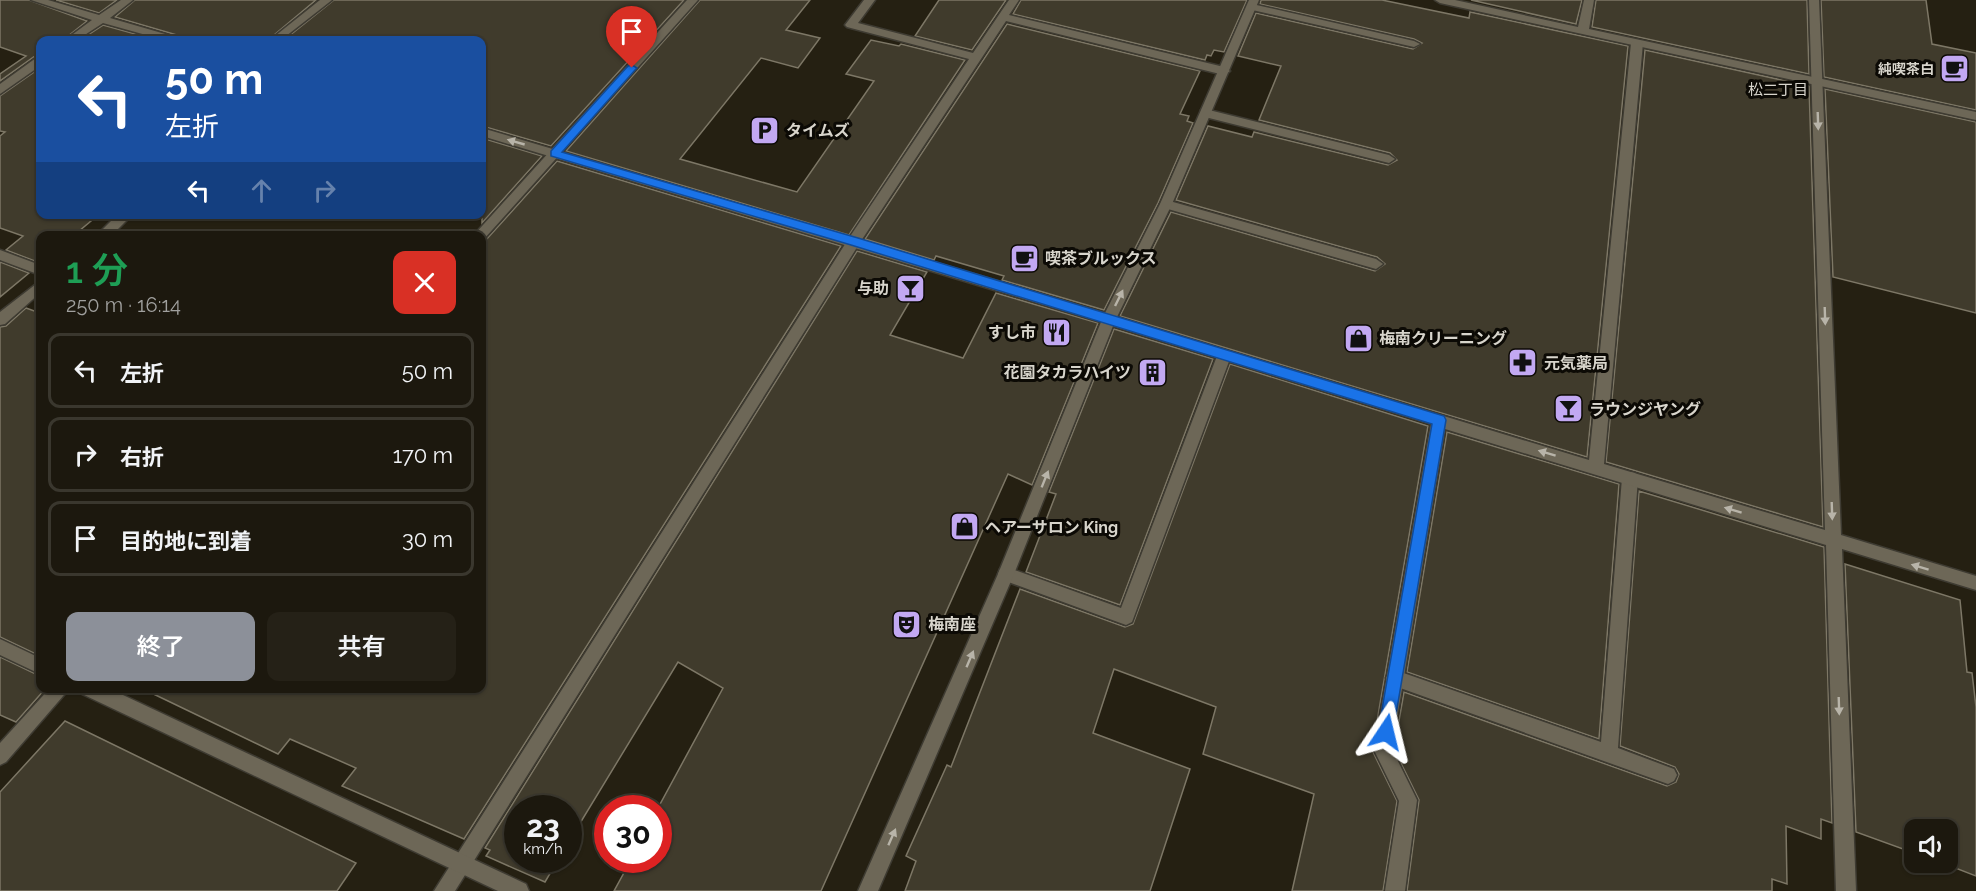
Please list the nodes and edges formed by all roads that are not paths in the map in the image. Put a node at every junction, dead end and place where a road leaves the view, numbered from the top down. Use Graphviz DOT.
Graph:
graph roads {
  1 [pos="36,0"];
  2 [pos="128,0"];
  3 [pos="327,0"];
  4 [pos="693,0"];
  5 [pos="870,0"];
  6 [pos="1014,0"];
  7 [pos="1440,0"];
  8 [pos="1589,0"];
  9 [pos="1814,0"];
  10 [pos="1253,4"];
  11 [pos="1003,17"];
  12 [pos="101,19"];
  13 [pos="1583,32"];
  14 [pos="76,36"];
  15 [pos="161,36"];
  16 [pos="280,36"];
  17 [pos="1637,43"];
  18 [pos="1414,44"];
  19 [pos="976,57"];
  20 [pos="36,65"];
  21 [pos="1224,71"];
  22 [pos="1817,81"];
  23 [pos="0,90"];
  24 [pos="1205,113"];
  25 [pos="1976,116"];
  26 [pos="486,133"];
  27 [pos="555,153"];
  28 [pos="1389,159"];
  29 [pos="1166,204"];
  30 [pos="121,219"];
  31 [pos="108,231"];
  32 [pos="484,231"];
  33 [pos="854,241"];
  34 [pos="0,255"];
  35 [pos="1376,264"];
  36 [pos="36,268"];
  37 [pos="36,289"];
  38 [pos="1109,319"];
  39 [pos="0,320"];
  40 [pos="1224,356"];
  41 [pos="1439,420"];
  42 [pos="1596,468"];
  43 [pos="1630,478"];
  44 [pos="1833,541"];
  45 [pos="1006,574"];
  46 [pos="1976,583"];
  47 [pos="0,647"];
  48 [pos="36,664"];
  49 [pos="1395,678"];
  50 [pos="57,693"];
  51 [pos="99,693"];
  52 [pos="1609,753"];
  53 [pos="0,756"];
  54 [pos="1668,775"];
  55 [pos="461,863"];
  56 [pos="444,891"];
  57 [pos="519,891"];
  58 [pos="868,891"];
  59 [pos="1395,891"];
  60 [pos="1846,891"];
  1 -- 12 [label="street"];
  2 -- 12 [label="street"];
  3 -- 16 [label="street"];
  4 -- 27 [label="street"];
  5 -- 19 [label="street"];
  6 -- 11 [label="street"];
  7 -- 13 [label="street"];
  8 -- 13 [label="street"];
  9 -- 22 [label="street"];
  10 -- 18 [label="street"];
  10 -- 21 [label="street"];
  11 -- 19 [label="street"];
  11 -- 21 [label="street"];
  12 -- 14 [label="street"];
  12 -- 15 [label="street"];
  13 -- 17 [label="street"];
  17 -- 22 [label="street"];
  17 -- 42 [label="street"];
  19 -- 33 [label="street"];
  20 -- 23 [label="street"];
  21 -- 24 [label="street"];
  22 -- 25 [label="street"];
  22 -- 44 [label="street, one-way"];
  24 -- 28 [label="street"];
  24 -- 29 [label="street"];
  27 -- 26 [label="street, one-way"];
  27 -- 32 [label="street"];
  27 -- 33 [label="street"];
  29 -- 35 [label="street"];
  38 -- 29 [label="street, one-way"];
  30 -- 31 [label="street"];
  33 -- 38 [label="street"];
  33 -- 55 [label="street"];
  34 -- 36 [label="street"];
  37 -- 39 [label="street"];
  38 -- 40 [label="street"];
  45 -- 38 [label="street, one-way"];
  40 -- 41 [label="street"];
  40 -- 45 [label="street"];
  42 -- 41 [label="street, one-way"];
  41 -- 49 [label="street"];
  42 -- 43 [label="street"];
  44 -- 43 [label="street, one-way"];
  43 -- 52 [label="street"];
  46 -- 44 [label="street, one-way"];
  44 -- 60 [label="street, one-way"];
  58 -- 45 [label="street, one-way"];
  47 -- 48 [label="street"];
  49 -- 52 [label="street"];
  49 -- 59 [label="street"];
  50 -- 53 [label="street"];
  51 -- 55 [label="street"];
  52 -- 54 [label="street"];
  55 -- 56 [label="street"];
  55 -- 57 [label="street"];
}
